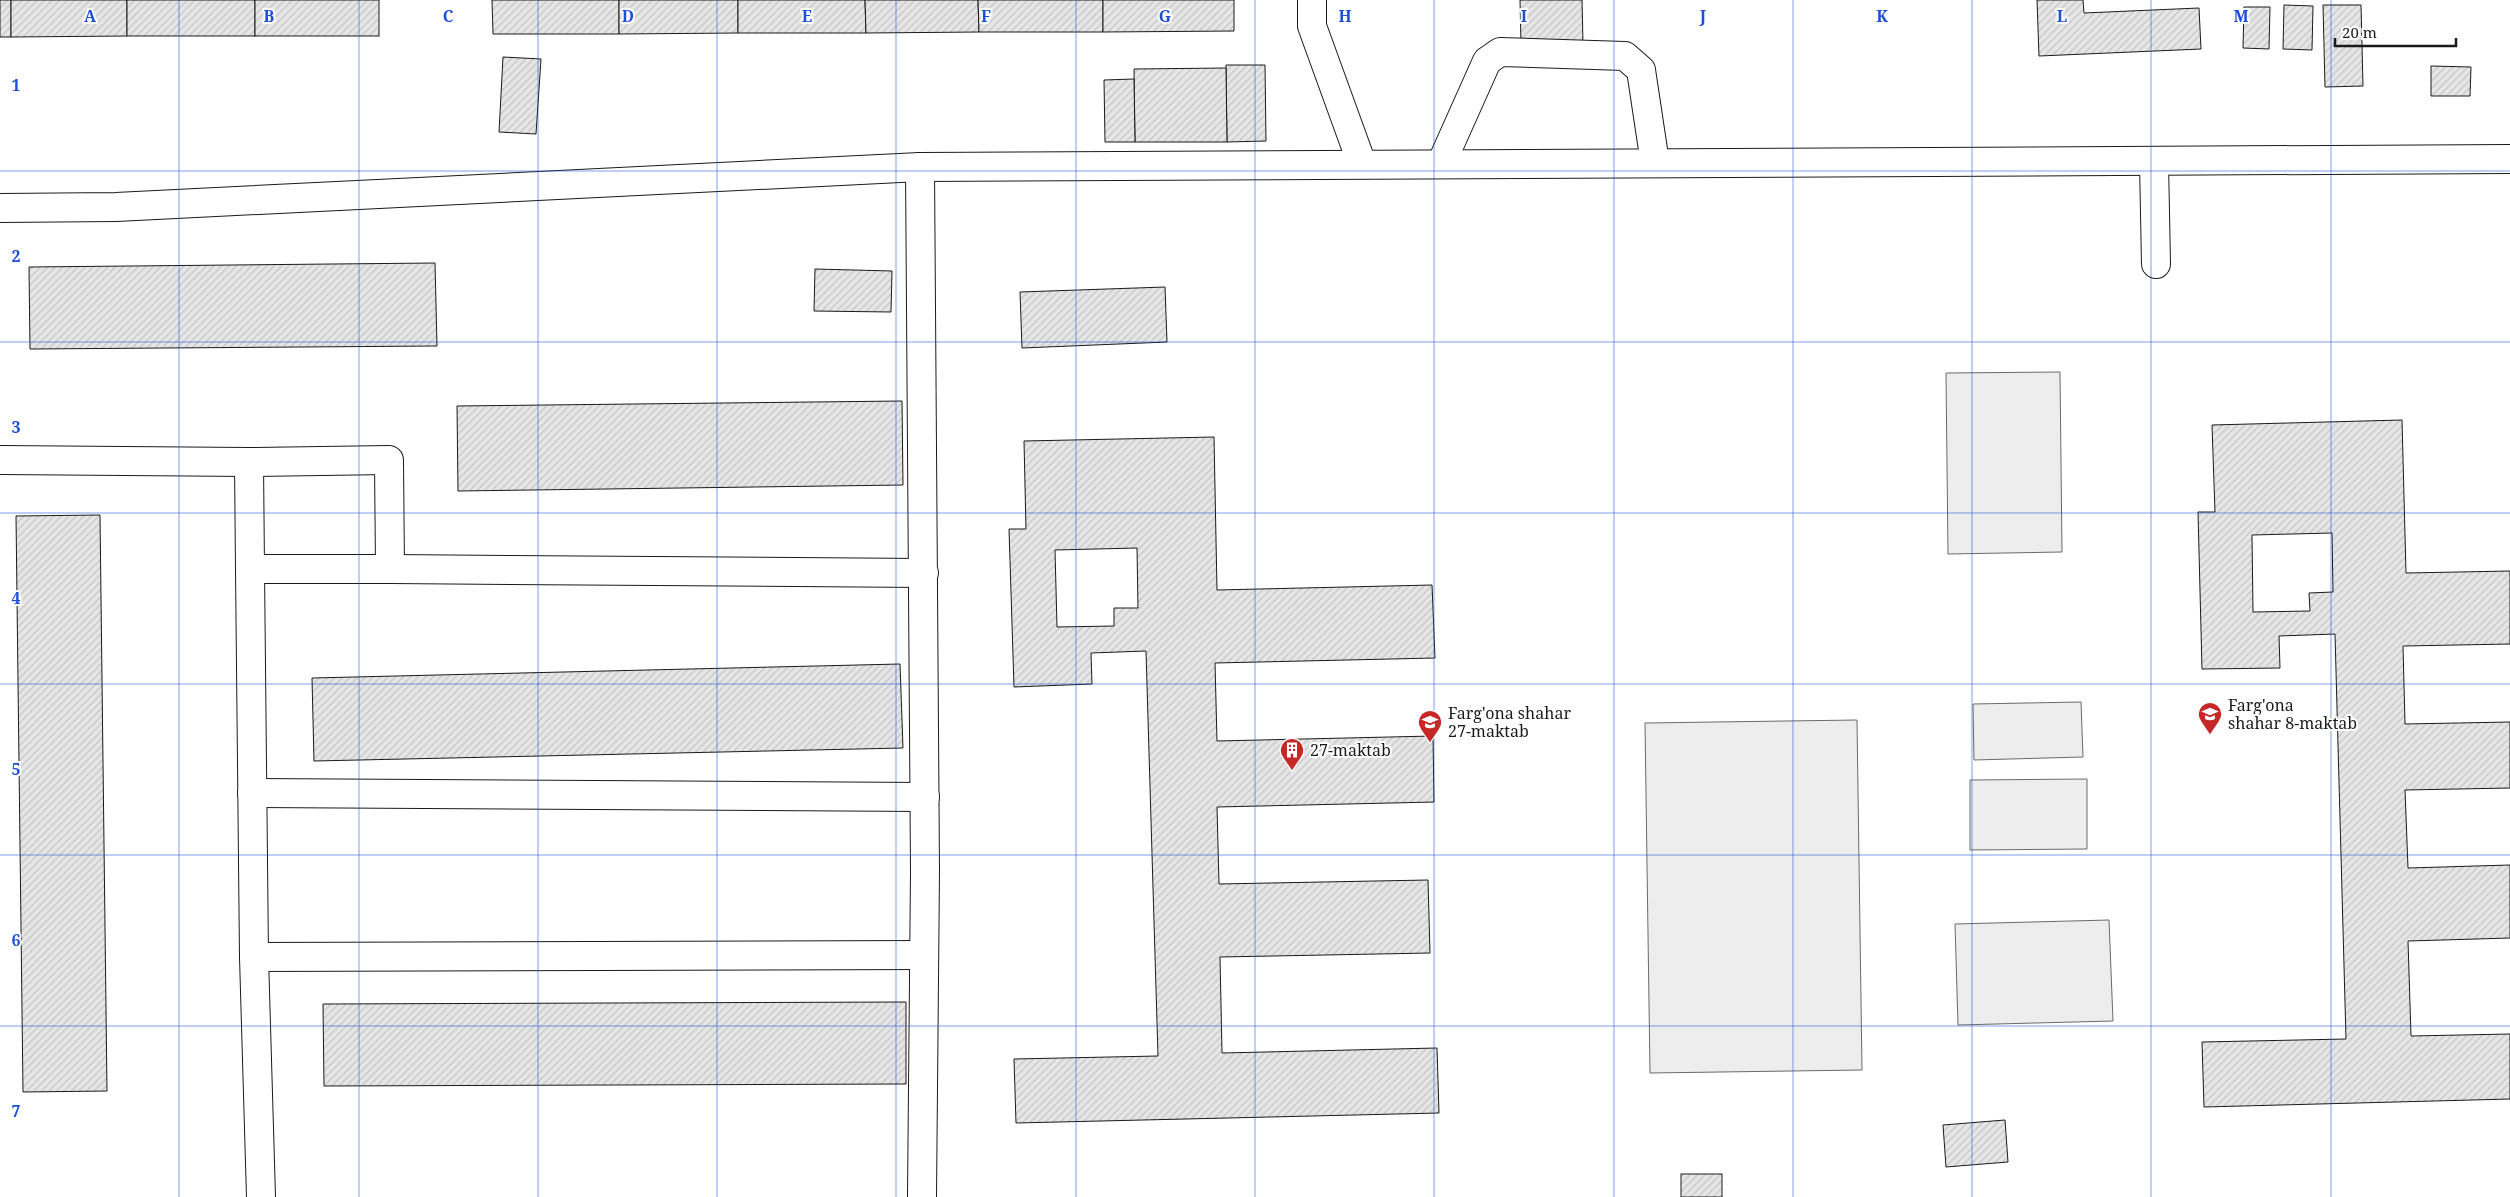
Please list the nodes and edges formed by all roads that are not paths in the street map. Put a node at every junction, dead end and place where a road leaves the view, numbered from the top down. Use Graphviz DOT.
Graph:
graph roads {
  1 [pos="1312,0"];
  2 [pos="2510,159"];
  3 [pos="2154,162"];
  4 [pos="1655,163"];
  5 [pos="1362,164"];
  6 [pos="1441,164"];
  7 [pos="920,167"];
  8 [pos="0,208"];
  9 [pos="2156,264"];
  10 [pos="0,460"];
  11 [pos="249,462"];
  12 [pos="250,569"];
  13 [pos="390,569"];
  14 [pos="924,573"];
  15 [pos="252,793"];
  16 [pos="924,797"];
  17 [pos="924,955"];
  18 [pos="254,957"];
  19 [pos="261,1197"];
  20 [pos="922,1197"];
  1 -- 5 [label="main road"];
  2 -- 3 [label="main road"];
  3 -- 4 [label="main road"];
  3 -- 9 [label="main road"];
  4 -- 6 [label="main road"];
  4 -- 6 [label="main road"];
  5 -- 6 [label="main road"];
  5 -- 7 [label="main road"];
  7 -- 8 [label="main road"];
  7 -- 14 [label="main road"];
  10 -- 11 [label="main road"];
  11 -- 12 [label="main road"];
  11 -- 13 [label="main road"];
  12 -- 13 [label="main road"];
  12 -- 15 [label="main road"];
  13 -- 14 [label="main road"];
  14 -- 16 [label="main road"];
  15 -- 16 [label="main road"];
  15 -- 18 [label="main road"];
  16 -- 17 [label="main road"];
  17 -- 18 [label="main road"];
  17 -- 20 [label="main road"];
  18 -- 19 [label="main road"];
}
